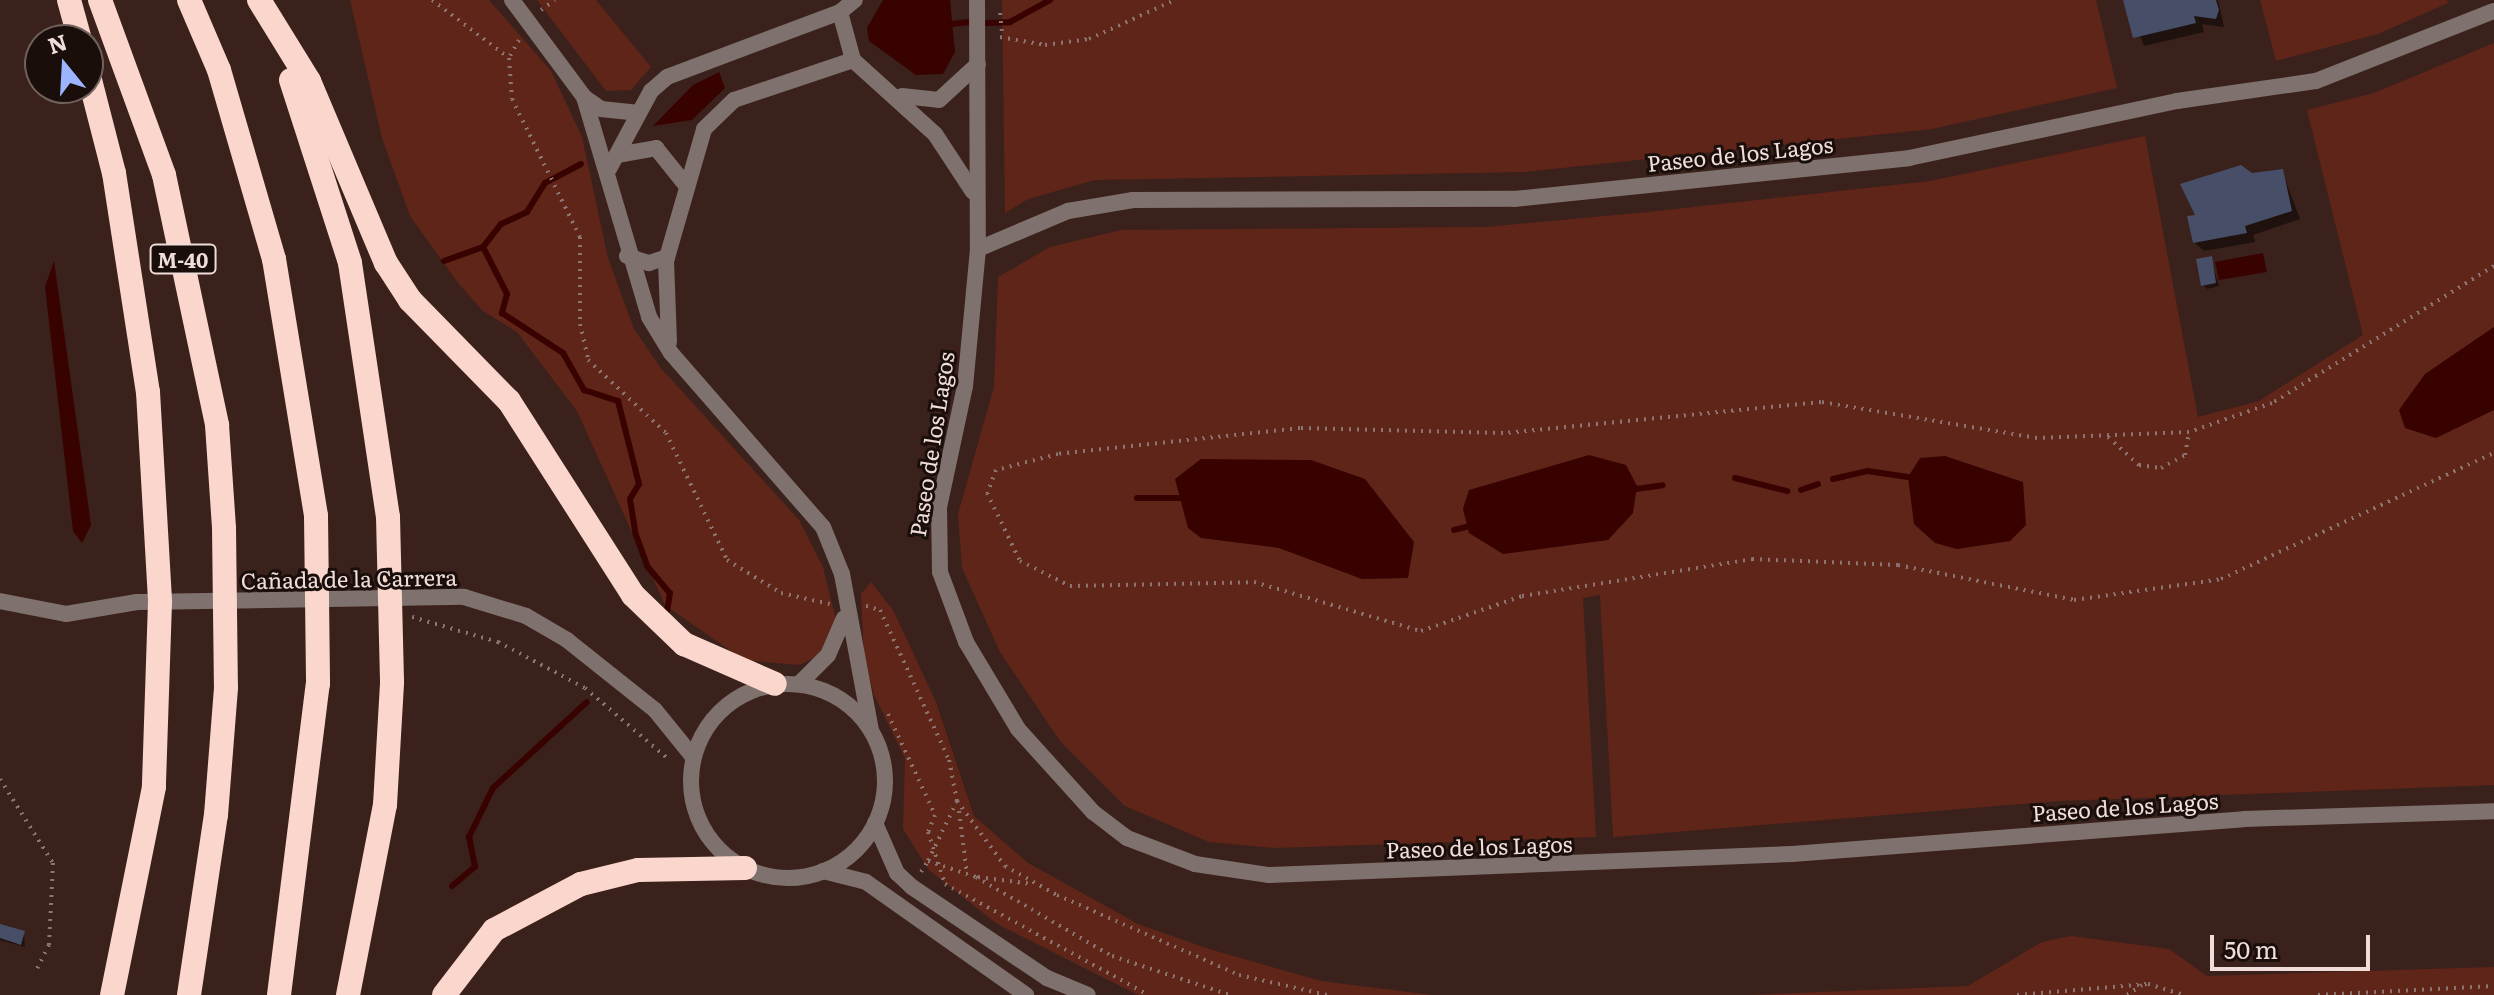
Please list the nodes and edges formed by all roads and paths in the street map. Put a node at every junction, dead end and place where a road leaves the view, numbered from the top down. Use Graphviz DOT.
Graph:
graph roads {
  1 [pos="69,0"];
  2 [pos="100,0"];
  3 [pos="189,0"];
  4 [pos="257,0"];
  5 [pos="432,0"];
  6 [pos="512,0"];
  7 [pos="555,0"];
  8 [pos="855,0"];
  9 [pos="977,0"];
  10 [pos="1175,0"];
  11 [pos="2494,11"];
  12 [pos="840,12"];
  13 [pos="1000,13"];
  14 [pos="531,20"];
  15 [pos="76,24"];
  16 [pos="509,58"];
  17 [pos="853,60"];
  18 [pos="979,61"];
  19 [pos="893,92"];
  20 [pos="584,97"];
  21 [pos="96,104"];
  22 [pos="637,113"];
  23 [pos="613,162"];
  24 [pos="684,183"];
  25 [pos="973,192"];
  26 [pos="978,249"];
  27 [pos="627,256"];
  28 [pos="667,257"];
  29 [pos="2494,266"];
  30 [pos="671,353"];
  31 [pos="2189,432"];
  32 [pos="2108,437"];
  33 [pos="2494,453"];
  34 [pos="0,601"];
  35 [pos="160,602"];
  36 [pos="852,605"];
  37 [pos="863,615"];
  38 [pos="398,616"];
  39 [pos="787,684"];
  40 [pos="883,704"];
  41 [pos="871,730"];
  42 [pos="693,757"];
  43 [pos="0,779"];
  44 [pos="691,780"];
  45 [pos="957,801"];
  46 [pos="2494,811"];
  47 [pos="875,823"];
  48 [pos="935,846"];
  49 [pos="928,861"];
  50 [pos="943,866"];
  51 [pos="745,868"];
  52 [pos="823,871"];
  53 [pos="967,874"];
  54 [pos="976,877"];
  55 [pos="1040,885"];
  56 [pos="912,887"];
  57 [pos="36,971"];
  58 [pos="2142,984"];
  59 [pos="2494,986"];
  60 [pos="2056,988"];
  61 [pos="112,995"];
  62 [pos="189,995"];
  63 [pos="279,995"];
  64 [pos="348,995"];
  65 [pos="444,995"];
  66 [pos="1026,995"];
  67 [pos="1088,995"];
  68 [pos="1149,995"];
  69 [pos="1230,995"];
  70 [pos="1327,995"];
  71 [pos="2017,995"];
  72 [pos="2041,995"];
  73 [pos="2127,995"];
  74 [pos="2185,995"];
  75 [pos="2318,995"];
  1 -- 15 [label="highway"];
  2 -- 62 [label="highway, M-40, bridge"];
  3 -- 63 [label="highway, bridge"];
  4 -- 39 [label="highway"];
  4 -- 64 [label="highway, bridge"];
  5 -- 16 [label="path"];
  6 -- 14 [label="street"];
  7 -- 14 [label="path"];
  8 -- 12 [label="street"];
  9 -- 18 [label="street, Paseo de los Lagos"];
  10 -- 13 [label="path"];
  11 -- 26 [label="street, Paseo de los Lagos"];
  12 -- 17 [label="street"];
  12 -- 22 [label="street"];
  14 -- 16 [label="path"];
  14 -- 20 [label="street"];
  16 -- 36 [label="path"];
  17 -- 19 [label="street, Paseo de los Lagos"];
  17 -- 24 [label="street"];
  18 -- 19 [label="street, Paseo de los Lagos"];
  18 -- 25 [label="street, Paseo de los Lagos"];
  19 -- 25 [label="street, Paseo de los Lagos"];
  20 -- 22 [label="street"];
  20 -- 23 [label="street"];
  21 -- 35 [label="highway"];
  22 -- 23 [label="street"];
  23 -- 24 [label="street"];
  23 -- 27 [label="street"];
  24 -- 28 [label="street"];
  25 -- 26 [label="street, Paseo de los Lagos"];
  26 -- 46 [label="street, Paseo de los Lagos"];
  27 -- 28 [label="street"];
  27 -- 30 [label="street"];
  28 -- 30 [label="street"];
  29 -- 31 [label="path"];
  30 -- 36 [label="street"];
  31 -- 32 [label="path"];
  31 -- 32 [label="path"];
  32 -- 33 [label="path"];
  34 -- 35 [label="street, Cañada de la Carrera"];
  35 -- 42 [label="street, Cañada de la Carrera"];
  35 -- 61 [label="highway"];
  36 -- 37 [label="path"];
  36 -- 39 [label="street"];
  36 -- 41 [label="street"];
  36 -- 45 [label="path"];
  38 -- 44 [label="path"];
  39 -- 41 [label="street"];
  39 -- 42 [label="street"];
  40 -- 48 [label="path"];
  41 -- 47 [label="street"];
  42 -- 44 [label="street"];
  43 -- 57 [label="path"];
  44 -- 51 [label="street"];
  45 -- 48 [label="path"];
  45 -- 53 [label="path"];
  45 -- 55 [label="path"];
  47 -- 52 [label="street"];
  47 -- 56 [label="street"];
  48 -- 49 [label="path"];
  48 -- 50 [label="path"];
  49 -- 50 [label="path"];
  49 -- 56 [label="path"];
  50 -- 53 [label="path"];
  50 -- 68 [label="path"];
  51 -- 52 [label="street"];
  51 -- 65 [label="highway"];
  52 -- 66 [label="street"];
  53 -- 54 [label="path"];
  54 -- 55 [label="path"];
  54 -- 69 [label="path"];
  55 -- 70 [label="path"];
  56 -- 67 [label="street"];
  58 -- 60 [label="path"];
  58 -- 73 [label="path"];
  58 -- 74 [label="path"];
  59 -- 75 [label="path"];
  60 -- 71 [label="path"];
  60 -- 72 [label="path"];
}
